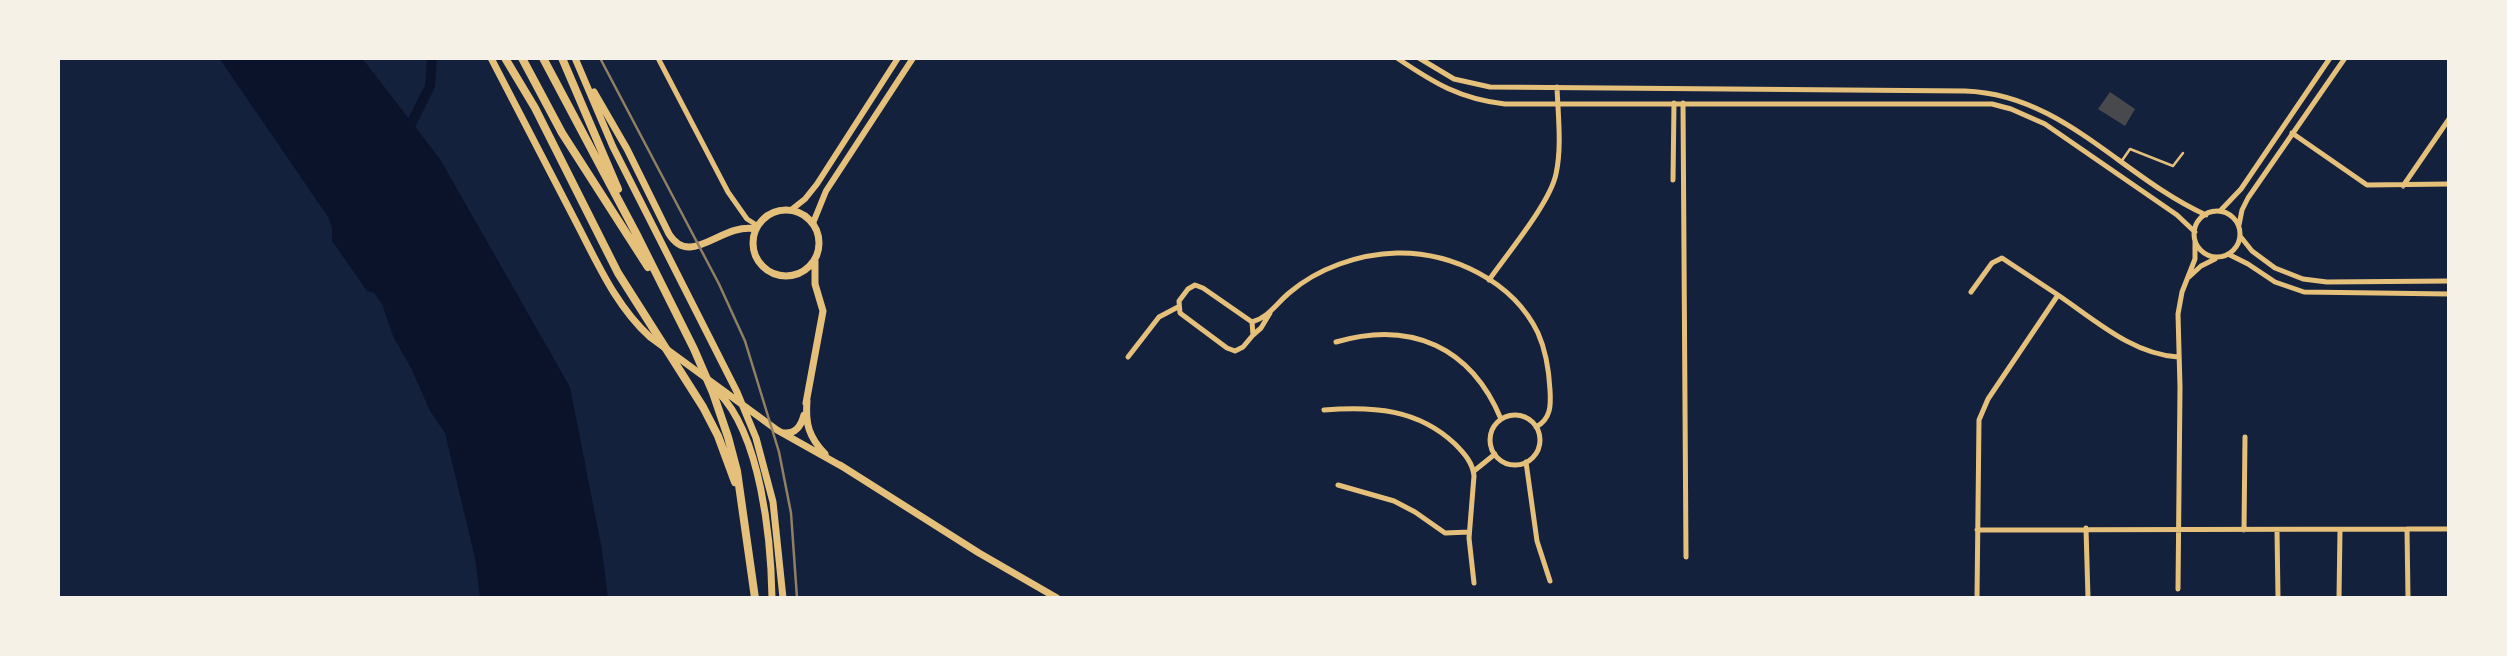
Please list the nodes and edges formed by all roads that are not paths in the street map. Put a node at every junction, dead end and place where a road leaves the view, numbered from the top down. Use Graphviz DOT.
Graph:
graph roads {
  1 [pos="491,58"];
  2 [pos="505,58"];
  3 [pos="522,58"];
  4 [pos="543,58"];
  5 [pos="562,58"];
  6 [pos="658,58"];
  7 [pos="898,58"];
  8 [pos="913,58"];
  9 [pos="1397,58"];
  10 [pos="1419,58"];
  11 [pos="2330,58"];
  12 [pos="2345,58"];
  13 [pos="577,61"];
  14 [pos="1557,87"];
  15 [pos="1558,103"];
  16 [pos="1674,103"];
  17 [pos="1683,103"];
  18 [pos="2449,119"];
  19 [pos="2292,133"];
  20 [pos="2183,153"];
  21 [pos="2121,162"];
  22 [pos="1673,180"];
  23 [pos="2449,184"];
  24 [pos="2403,186"];
  25 [pos="791,210"];
  26 [pos="2220,211"];
  27 [pos="2206,215"];
  28 [pos="813,223"];
  29 [pos="2239,225"];
  30 [pos="757,228"];
  31 [pos="2194,232"];
  32 [pos="2240,236"];
  33 [pos="638,237"];
  34 [pos="2195,241"];
  35 [pos="2225,256"];
  36 [pos="815,259"];
  37 [pos="2187,279"];
  38 [pos="1489,280"];
  39 [pos="2449,281"];
  40 [pos="660,284"];
  41 [pos="1971,292"];
  42 [pos="2449,294"];
  43 [pos="2058,295"];
  44 [pos="1178,307"];
  45 [pos="1270,313"];
  46 [pos="1252,322"];
  47 [pos="1253,335"];
  48 [pos="1336,342"];
  49 [pos="1128,357"];
  50 [pos="2178,357"];
  51 [pos="703,377"];
  52 [pos="807,401"];
  53 [pos="1324,410"];
  54 [pos="1502,419"];
  55 [pos="1536,427"];
  56 [pos="777,430"];
  57 [pos="2245,436"];
  58 [pos="1495,454"];
  59 [pos="1526,462"];
  60 [pos="843,467"];
  61 [pos="1474,471"];
  62 [pos="1338,485"];
  63 [pos="743,502"];
  64 [pos="2086,528"];
  65 [pos="2407,529"];
  66 [pos="2449,529"];
  67 [pos="1978,530"];
  68 [pos="2179,530"];
  69 [pos="2244,530"];
  70 [pos="2277,530"];
  71 [pos="2340,530"];
  72 [pos="1469,532"];
  73 [pos="1685,558"];
  74 [pos="1550,581"];
  75 [pos="1474,583"];
  76 [pos="2178,589"];
  77 [pos="755,598"];
  78 [pos="772,598"];
  79 [pos="783,598"];
  80 [pos="1057,598"];
  81 [pos="1977,598"];
  82 [pos="2088,598"];
  83 [pos="2278,598"];
  84 [pos="2339,598"];
  85 [pos="2408,598"];
  1 -- 51 [label="main road"];
  2 -- 63 [label="main road"];
  3 -- 40 [label="main road"];
  4 -- 33 [label="main road"];
  5 -- 33 [label="main road"];
  6 -- 30 [label="street"];
  7 -- 25 [label="street"];
  8 -- 28 [label="street"];
  9 -- 15 [label="street"];
  10 -- 14 [label="street"];
  11 -- 26 [label="street"];
  12 -- 19 [label="street"];
  13 -- 30 [label="main road"];
  13 -- 79 [label="main road"];
  14 -- 15 [label="street"];
  14 -- 21 [label="street"];
  15 -- 16 [label="street"];
  15 -- 38 [label="street"];
  16 -- 17 [label="street"];
  16 -- 22 [label="street"];
  17 -- 31 [label="street"];
  17 -- 73 [label="street"];
  18 -- 24 [label="street"];
  19 -- 24 [label="street"];
  19 -- 29 [label="street"];
  20 -- 21 [label="lane"];
  21 -- 27 [label="street"];
  23 -- 24 [label="street"];
  25 -- 28 [label="main road"];
  25 -- 30 [label="main road"];
  26 -- 27 [label="street"];
  26 -- 29 [label="street"];
  27 -- 31 [label="street"];
  28 -- 36 [label="main road"];
  29 -- 32 [label="street"];
  30 -- 36 [label="main road"];
  31 -- 34 [label="street"];
  32 -- 35 [label="street"];
  32 -- 39 [label="street"];
  33 -- 40 [label="main road"];
  34 -- 35 [label="street"];
  34 -- 37 [label="street"];
  35 -- 37 [label="street"];
  35 -- 42 [label="street"];
  36 -- 52 [label="main road"];
  37 -- 50 [label="street"];
  38 -- 45 [label="street"];
  38 -- 55 [label="street"];
  40 -- 63 [label="main road"];
  41 -- 43 [label="street"];
  43 -- 50 [label="street"];
  43 -- 67 [label="street"];
  44 -- 46 [label="street"];
  44 -- 47 [label="street"];
  44 -- 49 [label="street"];
  45 -- 46 [label="street"];
  45 -- 47 [label="street"];
  46 -- 47 [label="street"];
  48 -- 54 [label="street"];
  50 -- 68 [label="street"];
  51 -- 56 [label="main road"];
  51 -- 78 [label="main road"];
  52 -- 56 [label="main road"];
  52 -- 60 [label="main road"];
  53 -- 61 [label="street"];
  54 -- 55 [label="street"];
  54 -- 58 [label="street"];
  55 -- 59 [label="street"];
  56 -- 60 [label="main road"];
  57 -- 69 [label="street"];
  58 -- 59 [label="street"];
  58 -- 61 [label="street"];
  59 -- 74 [label="street"];
  60 -- 80 [label="main road"];
  61 -- 72 [label="street"];
  62 -- 72 [label="street"];
  63 -- 77 [label="main road"];
  64 -- 67 [label="street"];
  64 -- 68 [label="street"];
  64 -- 82 [label="street"];
  65 -- 66 [label="street"];
  65 -- 71 [label="street"];
  65 -- 85 [label="street"];
  67 -- 81 [label="street"];
  68 -- 69 [label="street"];
  68 -- 76 [label="street"];
  69 -- 70 [label="street"];
  70 -- 71 [label="street"];
  70 -- 83 [label="street"];
  71 -- 84 [label="street"];
  72 -- 75 [label="street"];
}
